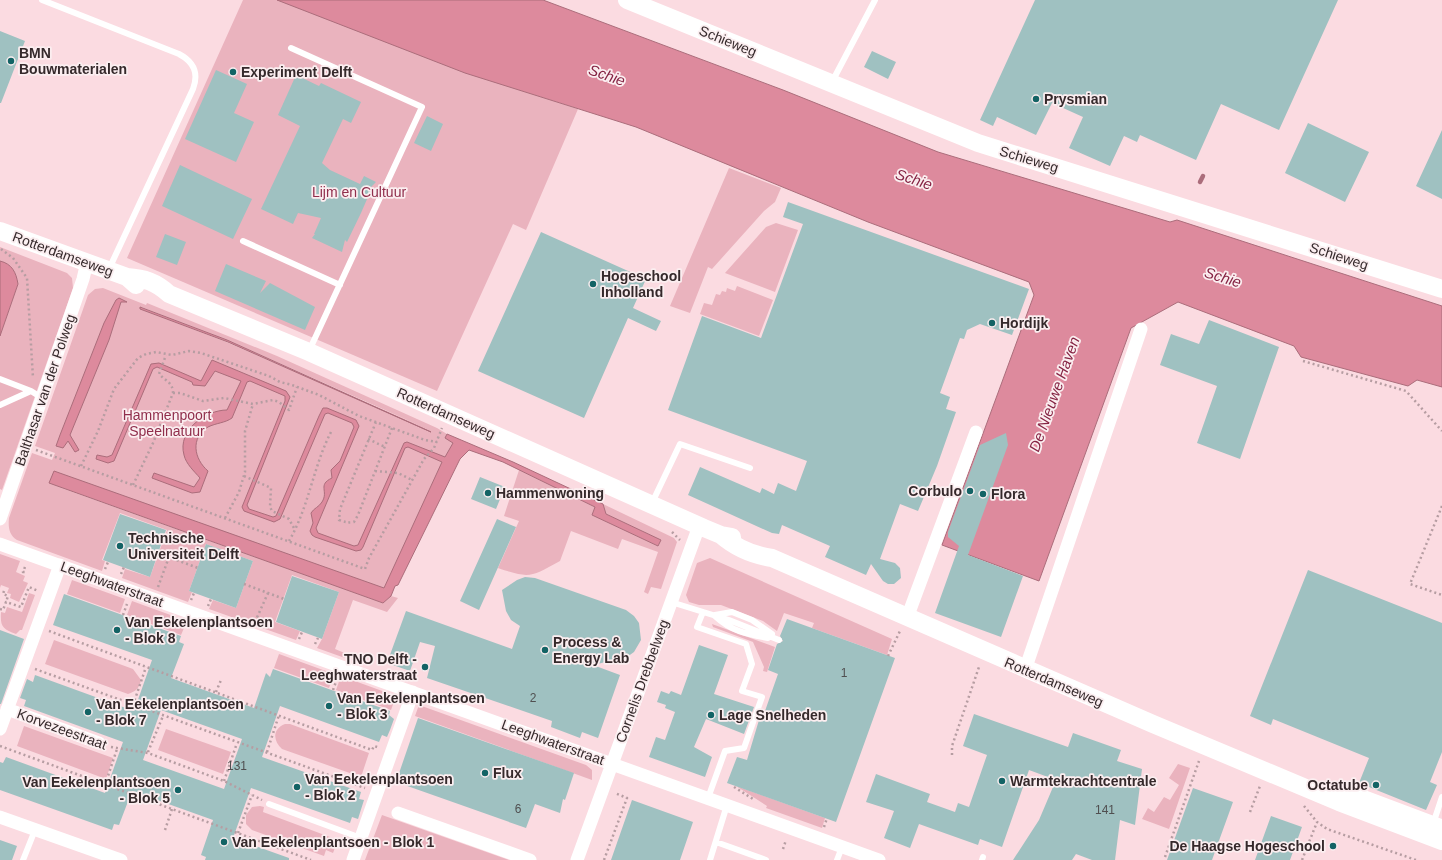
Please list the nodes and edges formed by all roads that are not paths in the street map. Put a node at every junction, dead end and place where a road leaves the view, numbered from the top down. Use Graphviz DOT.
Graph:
graph roads {
  1 [pos="42,0"];
  2 [pos="627,0"];
  3 [pos="875,0"];
  4 [pos="291,48"];
  5 [pos="832,83"];
  6 [pos="0,231"];
  7 [pos="243,241"];
  8 [pos="87,262"];
  9 [pos="108,270"];
  10 [pos="340,285"];
  11 [pos="1442,289"];
  12 [pos="1141,329"];
  13 [pos="309,352"];
  14 [pos="0,379"];
  15 [pos="37,395"];
  16 [pos="0,405"];
  17 [pos="976,432"];
  18 [pos="750,468"];
  19 [pos="652,505"];
  20 [pos="0,518"];
  21 [pos="699,526"];
  22 [pos="0,544"];
  23 [pos="60,565"];
  24 [pos="671,602"];
  25 [pos="703,612"];
  26 [pos="903,625"];
  27 [pos="779,640"];
  28 [pos="1025,670"];
  29 [pos="413,692"];
  30 [pos="7,709"];
  31 [pos="0,729"];
  32 [pos="99,743"];
  33 [pos="612,764"];
  34 [pos="1442,797"];
  35 [pos="708,798"];
  36 [pos="269,804"];
  37 [pos="728,805"];
  38 [pos="398,813"];
  39 [pos="0,817"];
  40 [pos="35,830"];
  41 [pos="1436,832"];
  42 [pos="361,838"];
  43 [pos="716,842"];
  44 [pos="842,847"];
  45 [pos="23,860"];
  46 [pos="121,860"];
  47 [pos="353,860"];
  48 [pos="530,860"];
  49 [pos="577,860"];
  50 [pos="710,860"];
  51 [pos="766,860"];
  52 [pos="837,860"];
  53 [pos="880,860"];
  1 -- 9 [label="lane"];
  2 -- 5 [label="street, Schieweg"];
  3 -- 5 [label="lane"];
  4 -- 10 [label="lane"];
  5 -- 11 [label="street, Schieweg"];
  6 -- 8 [label="street, Rotterdamseweg"];
  7 -- 10 [label="lane"];
  8 -- 9 [label="street, Rotterdamseweg"];
  8 -- 15 [label="street, Balthasar van der Polweg"];
  9 -- 13 [label="street, Rotterdamseweg"];
  10 -- 13 [label="lane"];
  12 -- 28 [label="street"];
  13 -- 19 [label="street, Rotterdamseweg"];
  14 -- 15 [label="lane"];
  15 -- 16 [label="lane"];
  15 -- 20 [label="street, Balthasar van der Polweg"];
  17 -- 26 [label="street"];
  18 -- 19 [label="lane"];
  19 -- 21 [label="street, Rotterdamseweg"];
  21 -- 24 [label="street, Cornelis Drebbelweg"];
  21 -- 26 [label="street, Rotterdamseweg"];
  22 -- 23 [label="street, Leeghwaterstraat"];
  23 -- 29 [label="street, Leeghwaterstraat"];
  23 -- 30 [label="street, Korvezeestraat"];
  24 -- 25 [label="lane"];
  24 -- 33 [label="street, Cornelis Drebbelweg"];
  25 -- 27 [label="lane"];
  25 -- 35 [label="lane"];
  26 -- 28 [label="street, Rotterdamseweg"];
  28 -- 41 [label="street, Rotterdamseweg"];
  29 -- 33 [label="street, Leeghwaterstraat"];
  29 -- 42 [label="street"];
  30 -- 31 [label="street, Korvezeestraat"];
  30 -- 32 [label="street, Korvezeestraat"];
  33 -- 35 [label="street, Leeghwaterstraat"];
  33 -- 49 [label="street, Cornelis Drebbelweg"];
  34 -- 41 [label="lane"];
  35 -- 37 [label="street, Leeghwaterstraat"];
  36 -- 42 [label="lane"];
  37 -- 43 [label="lane"];
  37 -- 44 [label="street, Leeghwaterstraat"];
  38 -- 48 [label="street"];
  39 -- 40 [label="street"];
  40 -- 45 [label="lane"];
  40 -- 46 [label="street"];
  42 -- 47 [label="street"];
  43 -- 50 [label="lane"];
  43 -- 51 [label="lane"];
  44 -- 52 [label="lane"];
  44 -- 53 [label="street, Leeghwaterstraat"];
}
